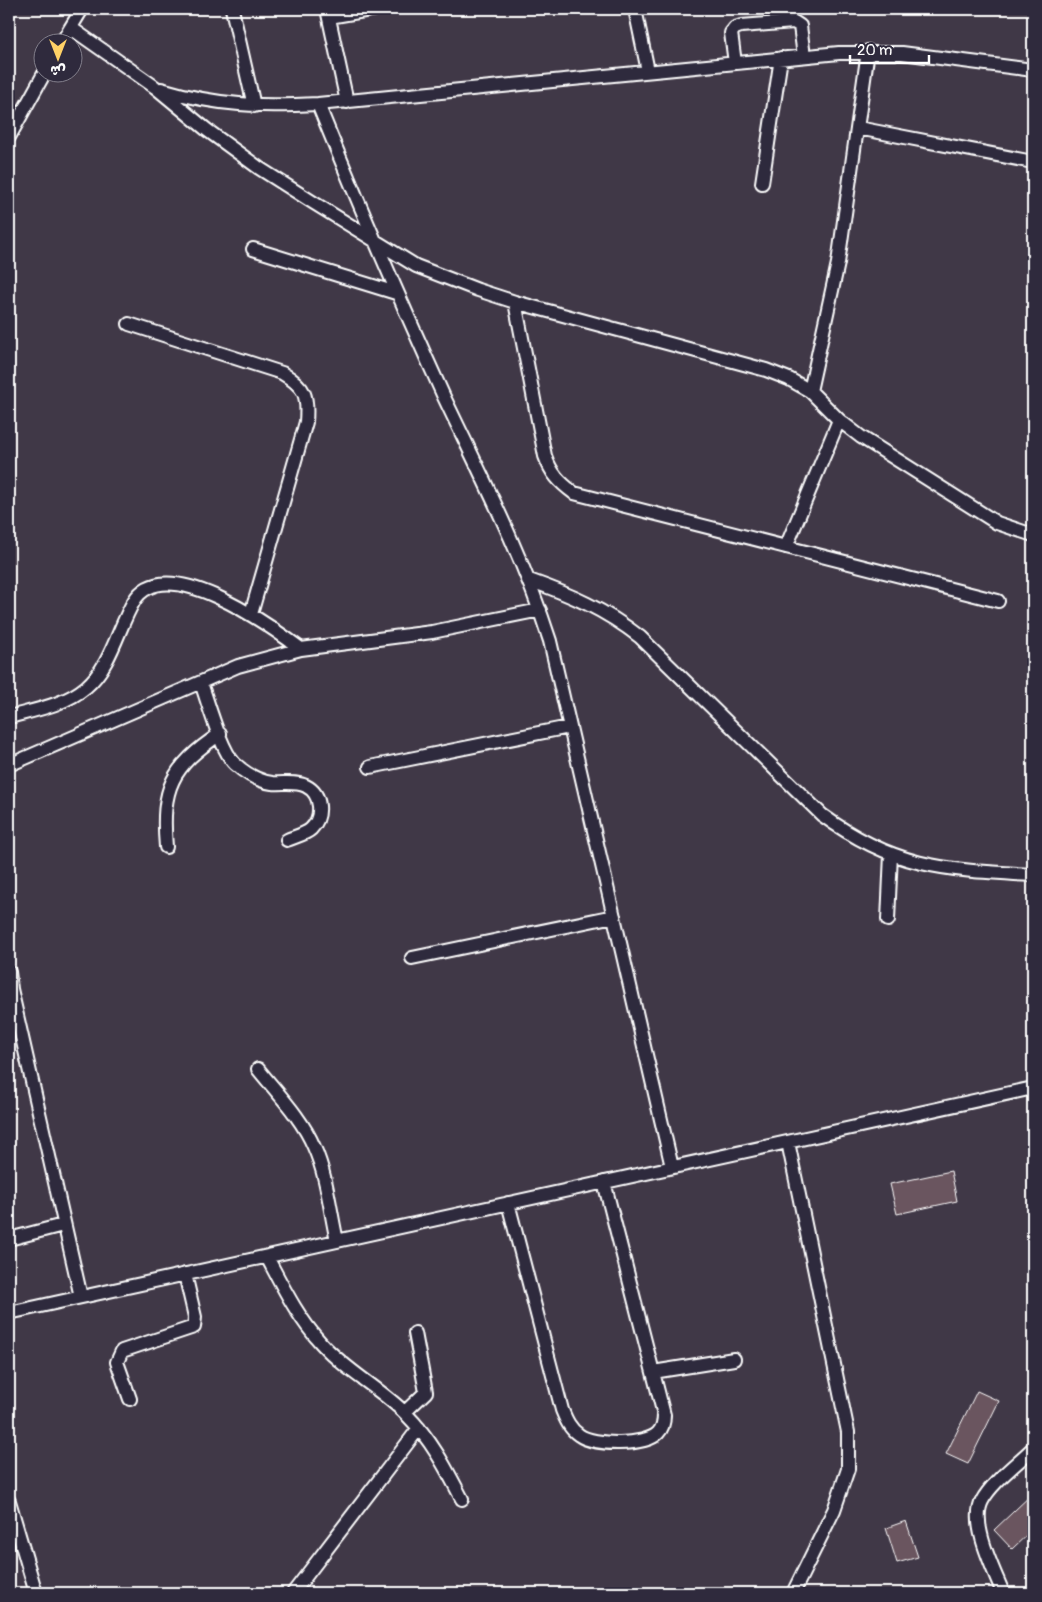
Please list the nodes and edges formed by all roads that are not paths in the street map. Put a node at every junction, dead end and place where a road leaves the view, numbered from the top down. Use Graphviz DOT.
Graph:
graph roads {
  1 [pos="82,9"];
  2 [pos="232,9"];
  3 [pos="376,9"];
  4 [pos="635,9"];
  5 [pos="328,13"];
  6 [pos="71,28"];
  7 [pos="68,32"];
  8 [pos="868,51"];
  9 [pos="804,56"];
  10 [pos="781,58"];
  11 [pos="735,63"];
  12 [pos="1033,70"];
  13 [pos="648,71"];
  14 [pos="40,82"];
  15 [pos="155,87"];
  16 [pos="347,102"];
  17 [pos="318,104"];
  18 [pos="254,106"];
  19 [pos="858,128"];
  20 [pos="9,137"];
  21 [pos="1033,162"];
  22 [pos="762,184"];
  23 [pos="372,238"];
  24 [pos="253,249"];
  25 [pos="396,293"];
  26 [pos="515,302"];
  27 [pos="130,324"];
  28 [pos="810,392"];
  29 [pos="839,420"];
  30 [pos="1033,535"];
  31 [pos="786,547"];
  32 [pos="528,580"];
  33 [pos="998,601"];
  34 [pos="540,610"];
  35 [pos="251,614"];
  36 [pos="301,649"];
  37 [pos="201,683"];
  38 [pos="9,718"];
  39 [pos="569,726"];
  40 [pos="220,734"];
  41 [pos="9,766"];
  42 [pos="370,767"];
  43 [pos="287,840"];
  44 [pos="166,846"];
  45 [pos="891,854"];
  46 [pos="1033,875"];
  47 [pos="614,916"];
  48 [pos="888,920"];
  49 [pos="412,958"];
  50 [pos="9,972"];
  51 [pos="258,1069"];
  52 [pos="1033,1088"];
  53 [pos="788,1142"];
  54 [pos="672,1167"];
  55 [pos="604,1182"];
  56 [pos="508,1203"];
  57 [pos="63,1225"];
  58 [pos="9,1239"];
  59 [pos="337,1241"];
  60 [pos="267,1256"];
  61 [pos="185,1274"];
  62 [pos="81,1297"];
  63 [pos="9,1313"];
  64 [pos="415,1333"];
  65 [pos="734,1359"];
  66 [pos="653,1372"];
  67 [pos="130,1399"];
  68 [pos="405,1412"];
  69 [pos="419,1428"];
  70 [pos="1033,1448"];
  71 [pos="462,1499"];
  72 [pos="9,1500"];
  73 [pos="36,1593"];
  74 [pos="294,1593"];
  75 [pos="792,1593"];
  76 [pos="1003,1593"];
  1 -- 6 [label="lane"];
  2 -- 18 [label="lane"];
  3 -- 5 [label="lane"];
  4 -- 13 [label="lane"];
  5 -- 16 [label="lane"];
  6 -- 7 [label="lane"];
  6 -- 15 [label="lane"];
  8 -- 9 [label="lane"];
  8 -- 12 [label="lane"];
  8 -- 19 [label="lane"];
  9 -- 10 [label="lane"];
  9 -- 11 [label="lane"];
  10 -- 11 [label="lane"];
  10 -- 22 [label="lane"];
  11 -- 13 [label="lane"];
  13 -- 16 [label="lane"];
  14 -- 20 [label="lane"];
  15 -- 18 [label="lane"];
  15 -- 23 [label="lane"];
  16 -- 17 [label="lane"];
  17 -- 18 [label="lane"];
  17 -- 23 [label="lane"];
  19 -- 21 [label="lane"];
  19 -- 28 [label="lane"];
  23 -- 25 [label="lane"];
  23 -- 26 [label="lane"];
  24 -- 25 [label="lane"];
  25 -- 32 [label="lane"];
  26 -- 28 [label="lane"];
  26 -- 31 [label="lane"];
  27 -- 35 [label="lane"];
  28 -- 29 [label="lane"];
  29 -- 30 [label="lane"];
  29 -- 31 [label="lane"];
  31 -- 33 [label="lane"];
  32 -- 34 [label="lane"];
  32 -- 45 [label="lane"];
  34 -- 36 [label="lane"];
  34 -- 39 [label="lane"];
  35 -- 36 [label="lane"];
  35 -- 38 [label="lane"];
  36 -- 37 [label="lane"];
  37 -- 40 [label="lane"];
  37 -- 41 [label="lane"];
  39 -- 42 [label="lane"];
  39 -- 47 [label="lane"];
  40 -- 43 [label="lane"];
  40 -- 44 [label="lane"];
  45 -- 46 [label="lane"];
  45 -- 48 [label="lane"];
  47 -- 49 [label="lane"];
  47 -- 54 [label="lane"];
  50 -- 57 [label="lane"];
  51 -- 59 [label="lane"];
  52 -- 53 [label="lane"];
  53 -- 54 [label="lane"];
  53 -- 75 [label="lane"];
  54 -- 55 [label="lane"];
  55 -- 56 [label="lane"];
  55 -- 66 [label="lane"];
  56 -- 59 [label="lane"];
  56 -- 66 [label="lane"];
  57 -- 58 [label="lane"];
  57 -- 62 [label="lane"];
  59 -- 60 [label="lane"];
  60 -- 61 [label="lane"];
  60 -- 68 [label="lane"];
  61 -- 62 [label="lane"];
  61 -- 67 [label="lane"];
  62 -- 63 [label="lane"];
  64 -- 68 [label="lane"];
  65 -- 66 [label="lane"];
  68 -- 69 [label="lane"];
  69 -- 71 [label="lane"];
  69 -- 74 [label="lane"];
  70 -- 76 [label="lane"];
  72 -- 73 [label="lane"];
}
